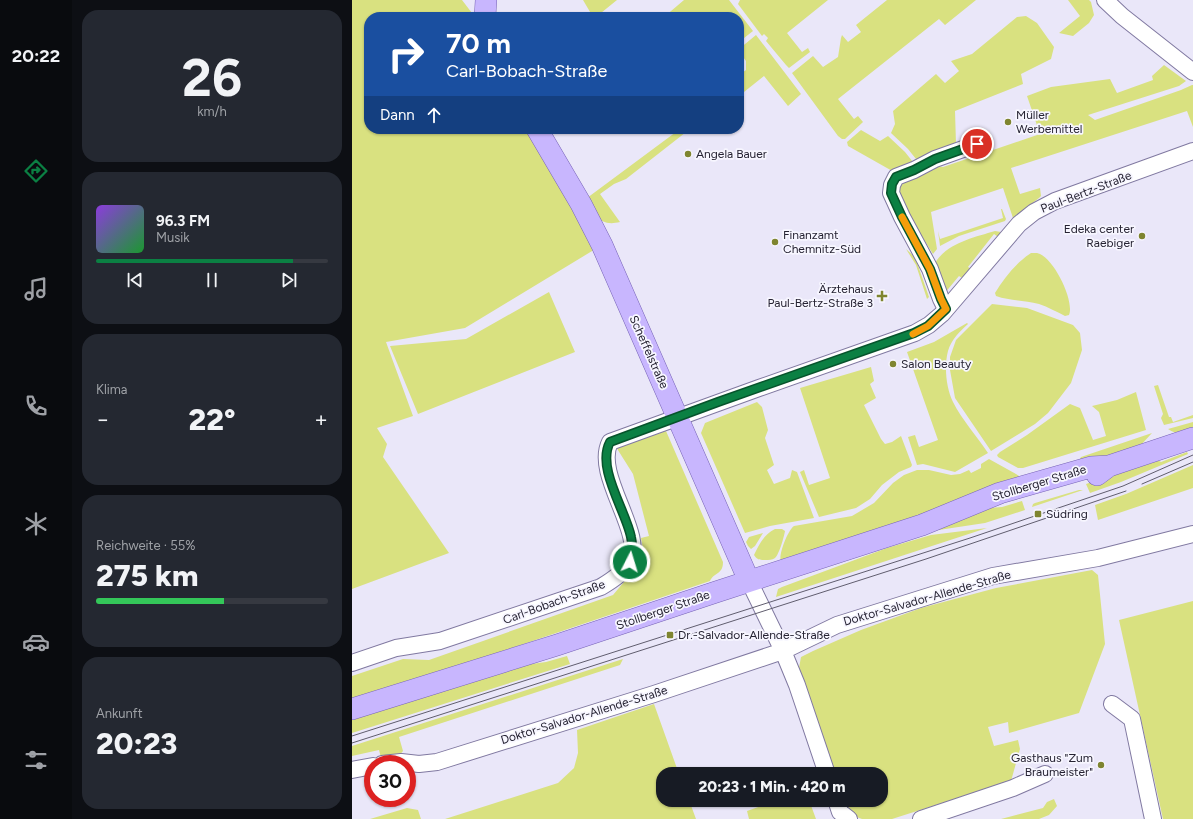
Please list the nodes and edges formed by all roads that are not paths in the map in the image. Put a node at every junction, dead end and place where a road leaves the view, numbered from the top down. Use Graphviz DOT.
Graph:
graph roads {
  1 [pos="486,0"];
  2 [pos="1105,0"];
  3 [pos="485,12"];
  4 [pos="1193,72"];
  5 [pos="540,134"];
  6 [pos="977,144"];
  7 [pos="1193,151"];
  8 [pos="946,309"];
  9 [pos="677,417"];
  10 [pos="1193,438"];
  11 [pos="1193,534"];
  12 [pos="749,581"];
  13 [pos="783,651"];
  14 [pos="352,663"];
  15 [pos="1112,704"];
  16 [pos="352,709"];
  17 [pos="416,764"];
  18 [pos="825,767"];
  19 [pos="364,768"];
  20 [pos="352,770"];
  21 [pos="1045,774"];
  22 [pos="838,807"];
  23 [pos="849,819"];
  24 [pos="921,819"];
  25 [pos="1153,819"];
  1 -- 3 [label="main road"];
  2 -- 4 [label="street"];
  5 -- 9 [label="main road, Scheffelstraße"];
  6 -- 8 [label="street"];
  7 -- 8 [label="street, Paul-Bertz-Straße"];
  8 -- 9 [label="street, Paul-Bertz-Straße"];
  9 -- 12 [label="main road, Scheffelstraße"];
  9 -- 14 [label="street, Carl-Bobach-Straße"];
  10 -- 12 [label="main road, Stollberger Straße"];
  11 -- 13 [label="street, Doktor-Salvador-Allende-Straße"];
  12 -- 13 [label="street"];
  12 -- 16 [label="main road, Stollberger Straße"];
  13 -- 17 [label="street, Doktor-Salvador-Allende-Straße"];
  13 -- 18 [label="street"];
  15 -- 25 [label="street"];
  19 -- 20 [label="street"];
  21 -- 24 [label="street"];
  22 -- 23 [label="street"];
}
